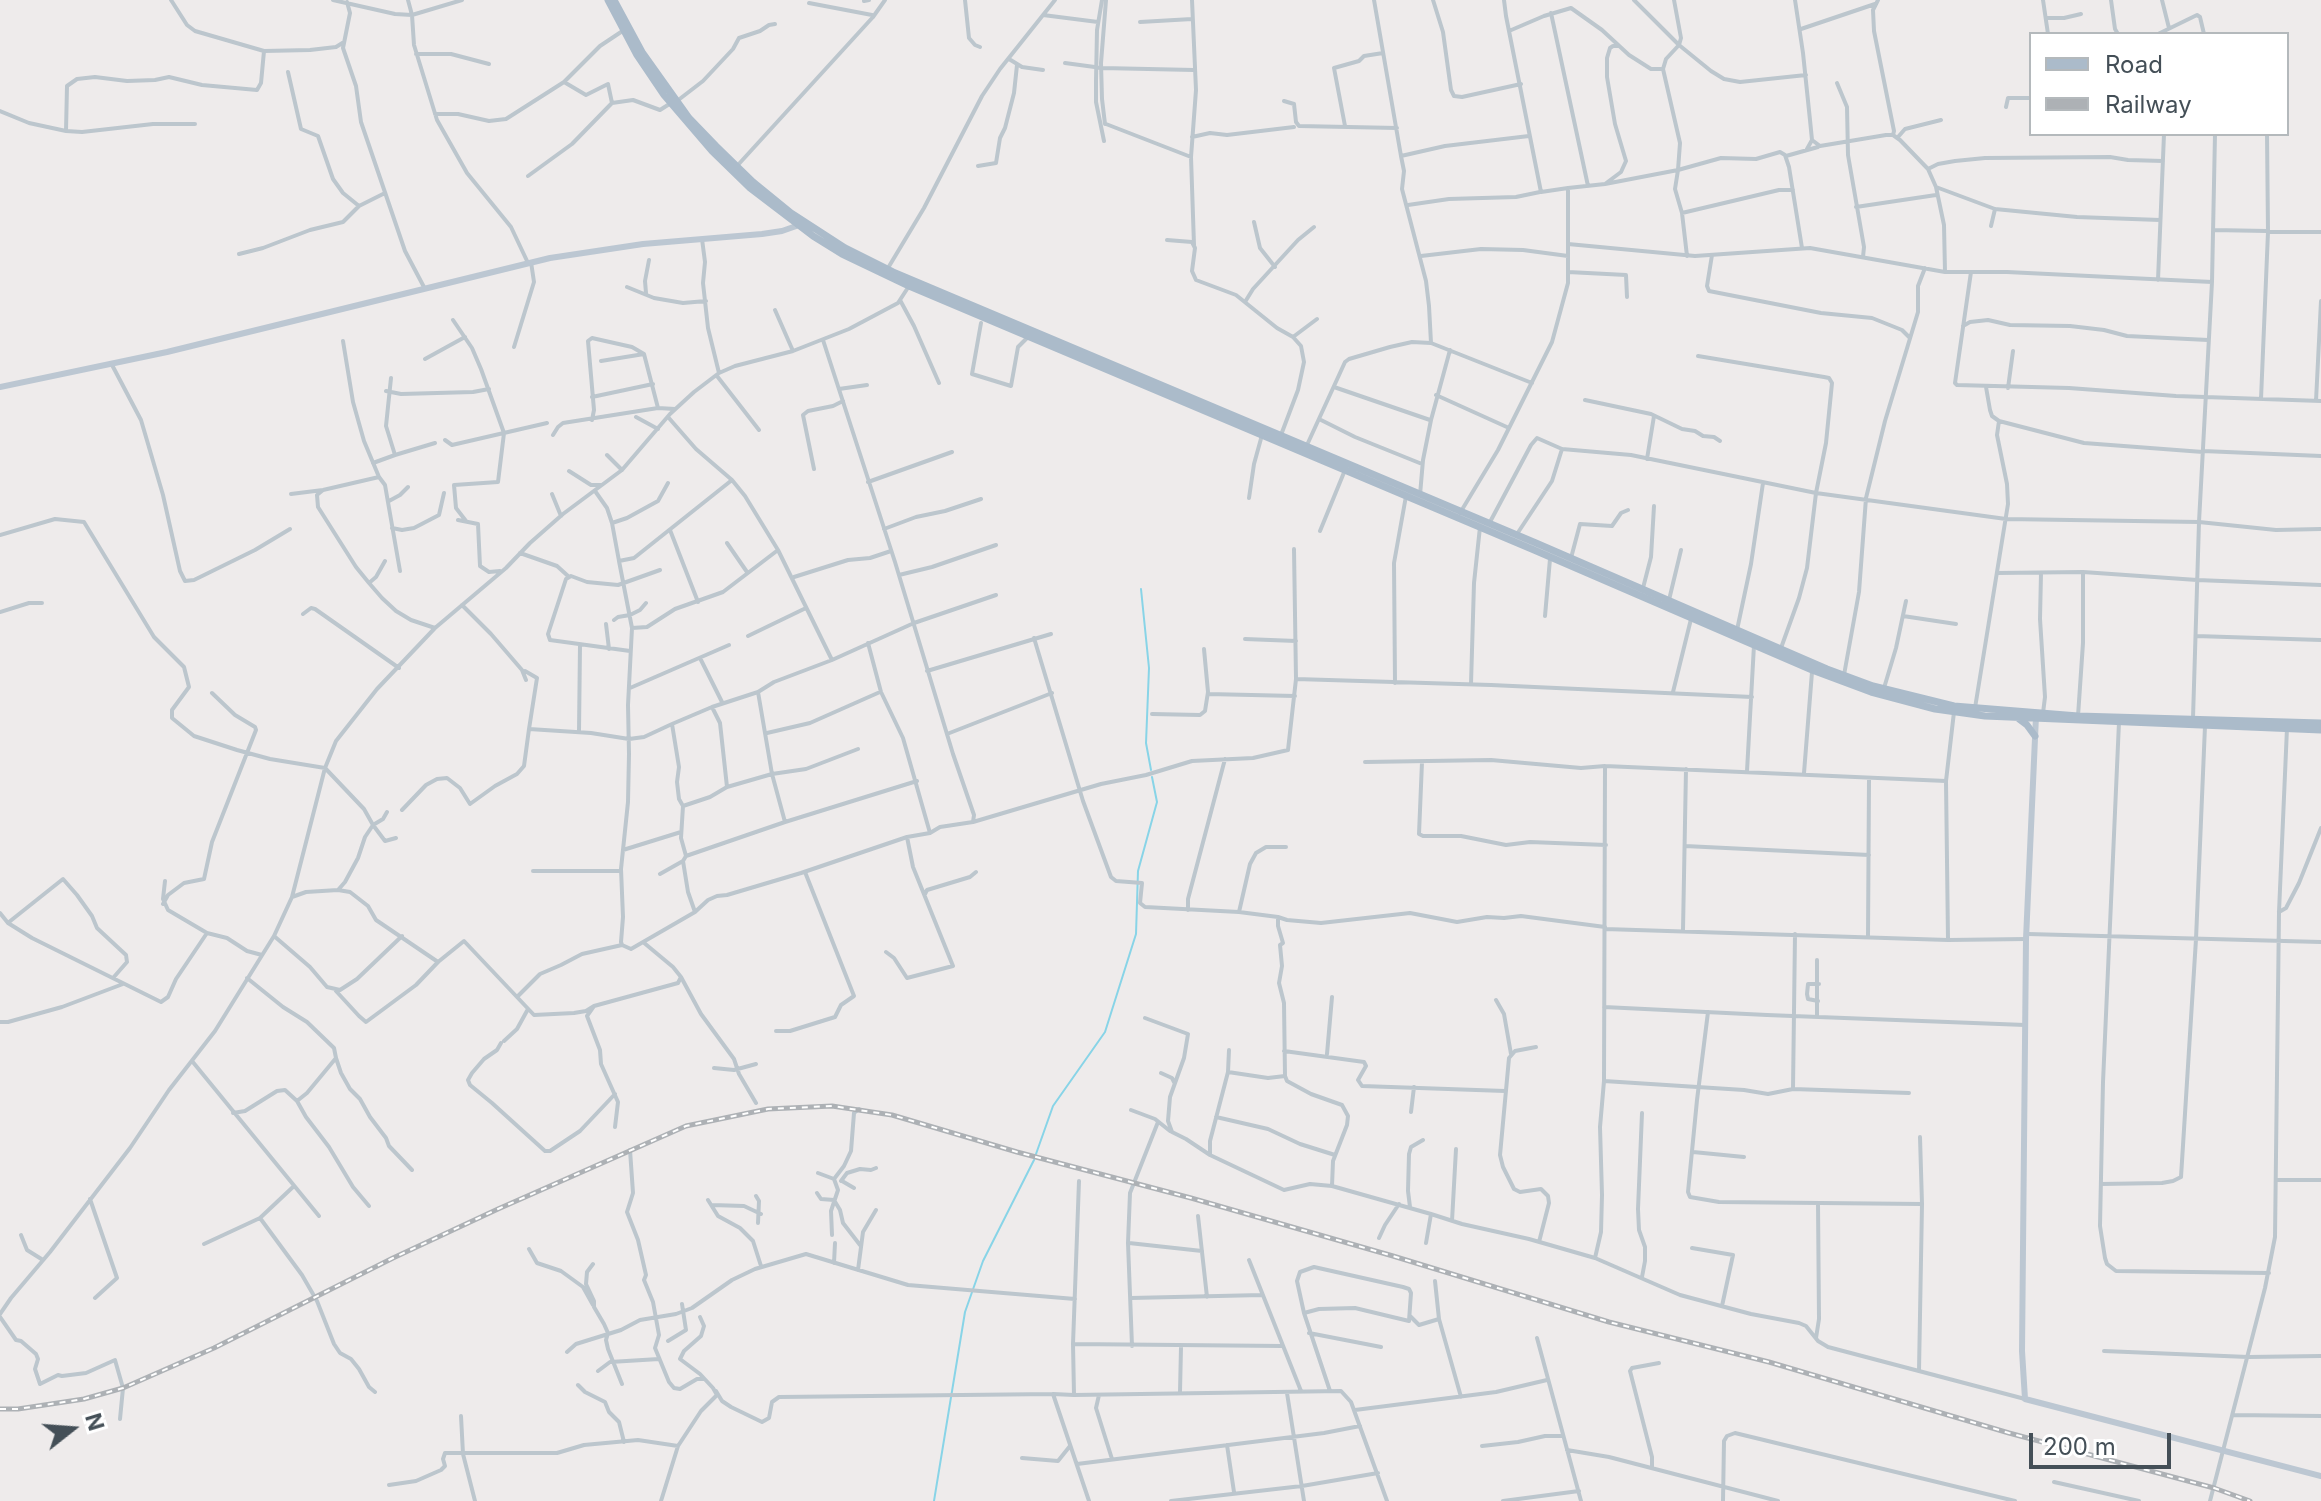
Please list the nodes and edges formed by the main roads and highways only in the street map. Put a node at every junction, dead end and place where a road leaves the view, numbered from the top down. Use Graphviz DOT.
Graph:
graph roads {
  1 [pos="611,0"];
  2 [pos="674,102"];
  3 [pos="802,224"];
  4 [pos="1459,515"];
  5 [pos="2038,715"];
  6 [pos="2017,718"];
  7 [pos="2321,723"];
  8 [pos="2287,725"];
  9 [pos="2321,730"];
  10 [pos="2035,736"];
  1 -- 2 [label="main road"];
  1 -- 2 [label="main road"];
  2 -- 3 [label="main road"];
  2 -- 3 [label="main road"];
  3 -- 4 [label="main road"];
  3 -- 4 [label="main road"];
  4 -- 5 [label="main road"];
  4 -- 6 [label="main road"];
  5 -- 6 [label="main road"];
  5 -- 8 [label="main road"];
  5 -- 8 [label="main road"];
  6 -- 10 [label="main road"];
  7 -- 8 [label="main road"];
  8 -- 9 [label="main road"];
}
